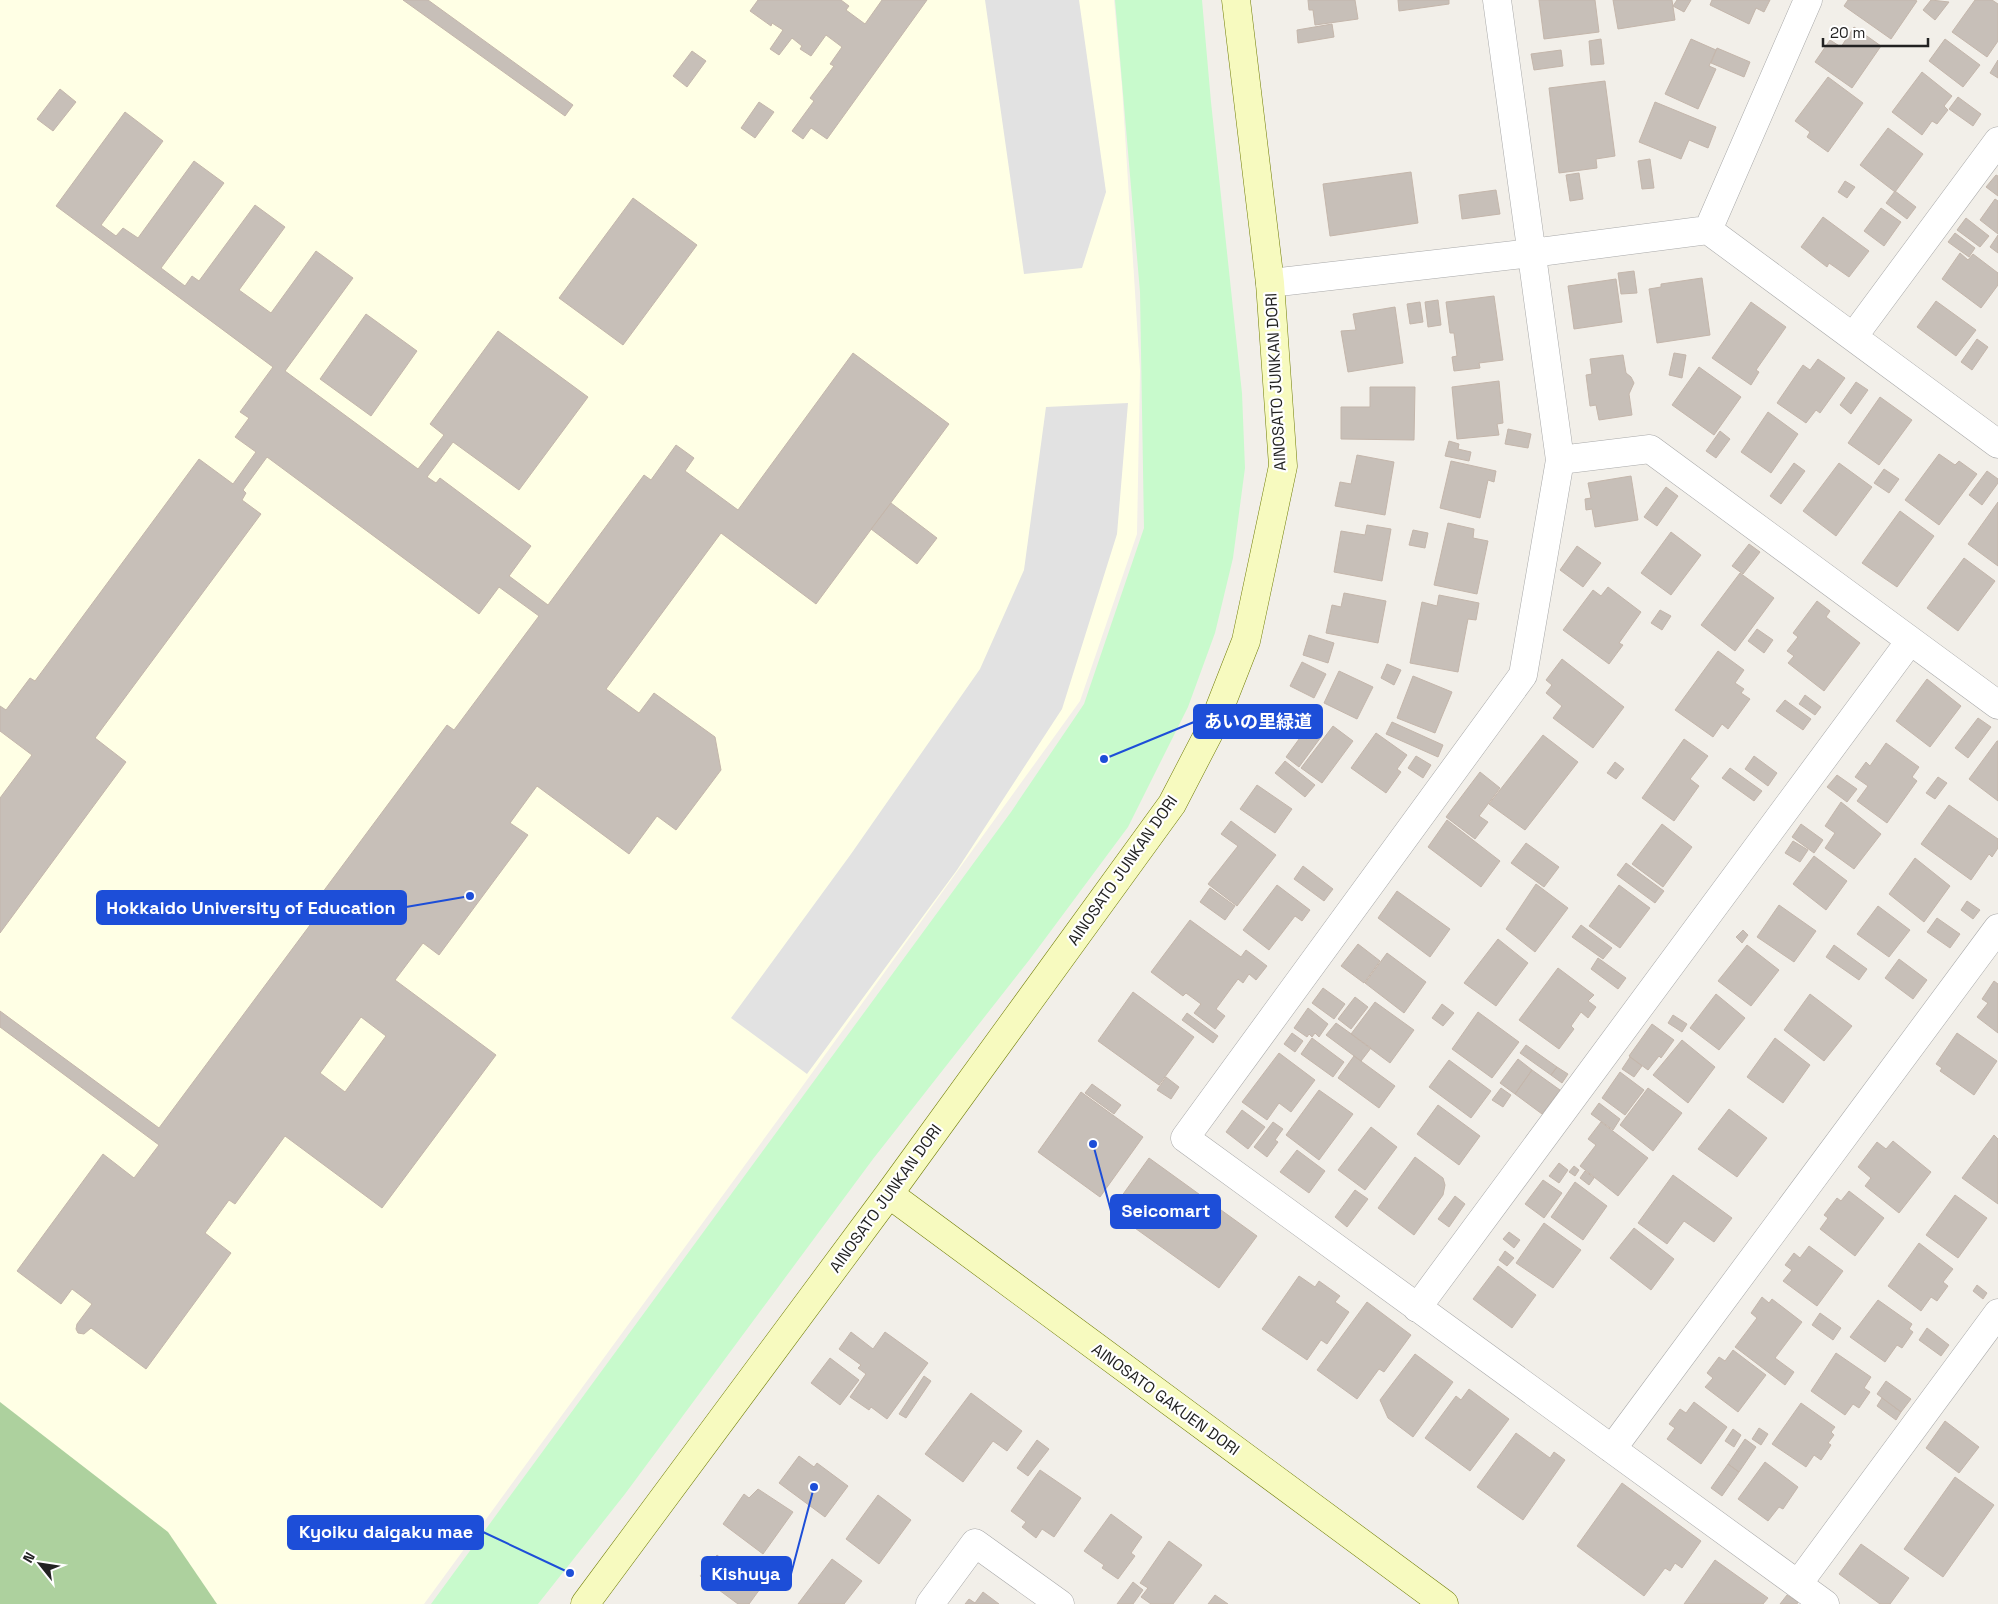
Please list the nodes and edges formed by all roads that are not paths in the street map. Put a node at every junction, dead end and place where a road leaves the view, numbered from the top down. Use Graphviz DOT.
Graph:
graph roads {
  1 [pos="1236,0"];
  2 [pos="1497,0"];
  3 [pos="1808,0"];
  4 [pos="1998,141"];
  5 [pos="1708,230"];
  6 [pos="1532,254"];
  7 [pos="1270,283"];
  8 [pos="1853,337"];
  9 [pos="1998,444"];
  10 [pos="1560,460"];
  11 [pos="1910,641"];
  12 [pos="1998,705"];
  13 [pos="1998,928"];
  14 [pos="889,1194"];
  15 [pos="1417,1308"];
  16 [pos="1998,1313"];
  17 [pos="1612,1449"];
  18 [pos="1798,1584"];
  19 [pos="585,1604"];
  20 [pos="930,1604"];
  21 [pos="1060,1604"];
  22 [pos="1444,1604"];
  23 [pos="1825,1604"];
  1 -- 7 [label="street, AINOSATO JUNKAN DORI"];
  2 -- 6 [label="street"];
  3 -- 5 [label="street"];
  4 -- 8 [label="street"];
  5 -- 6 [label="street"];
  5 -- 8 [label="street"];
  6 -- 7 [label="street"];
  6 -- 10 [label="street"];
  7 -- 14 [label="street, AINOSATO JUNKAN DORI"];
  8 -- 9 [label="street"];
  10 -- 11 [label="street"];
  10 -- 15 [label="street"];
  11 -- 12 [label="street"];
  11 -- 15 [label="street"];
  13 -- 17 [label="street"];
  14 -- 19 [label="street, AINOSATO JUNKAN DORI"];
  14 -- 22 [label="street, AINOSATO GAKUEN DORI"];
  15 -- 17 [label="street"];
  16 -- 18 [label="street"];
  17 -- 18 [label="street"];
  18 -- 23 [label="street"];
  20 -- 21 [label="street"];
}
